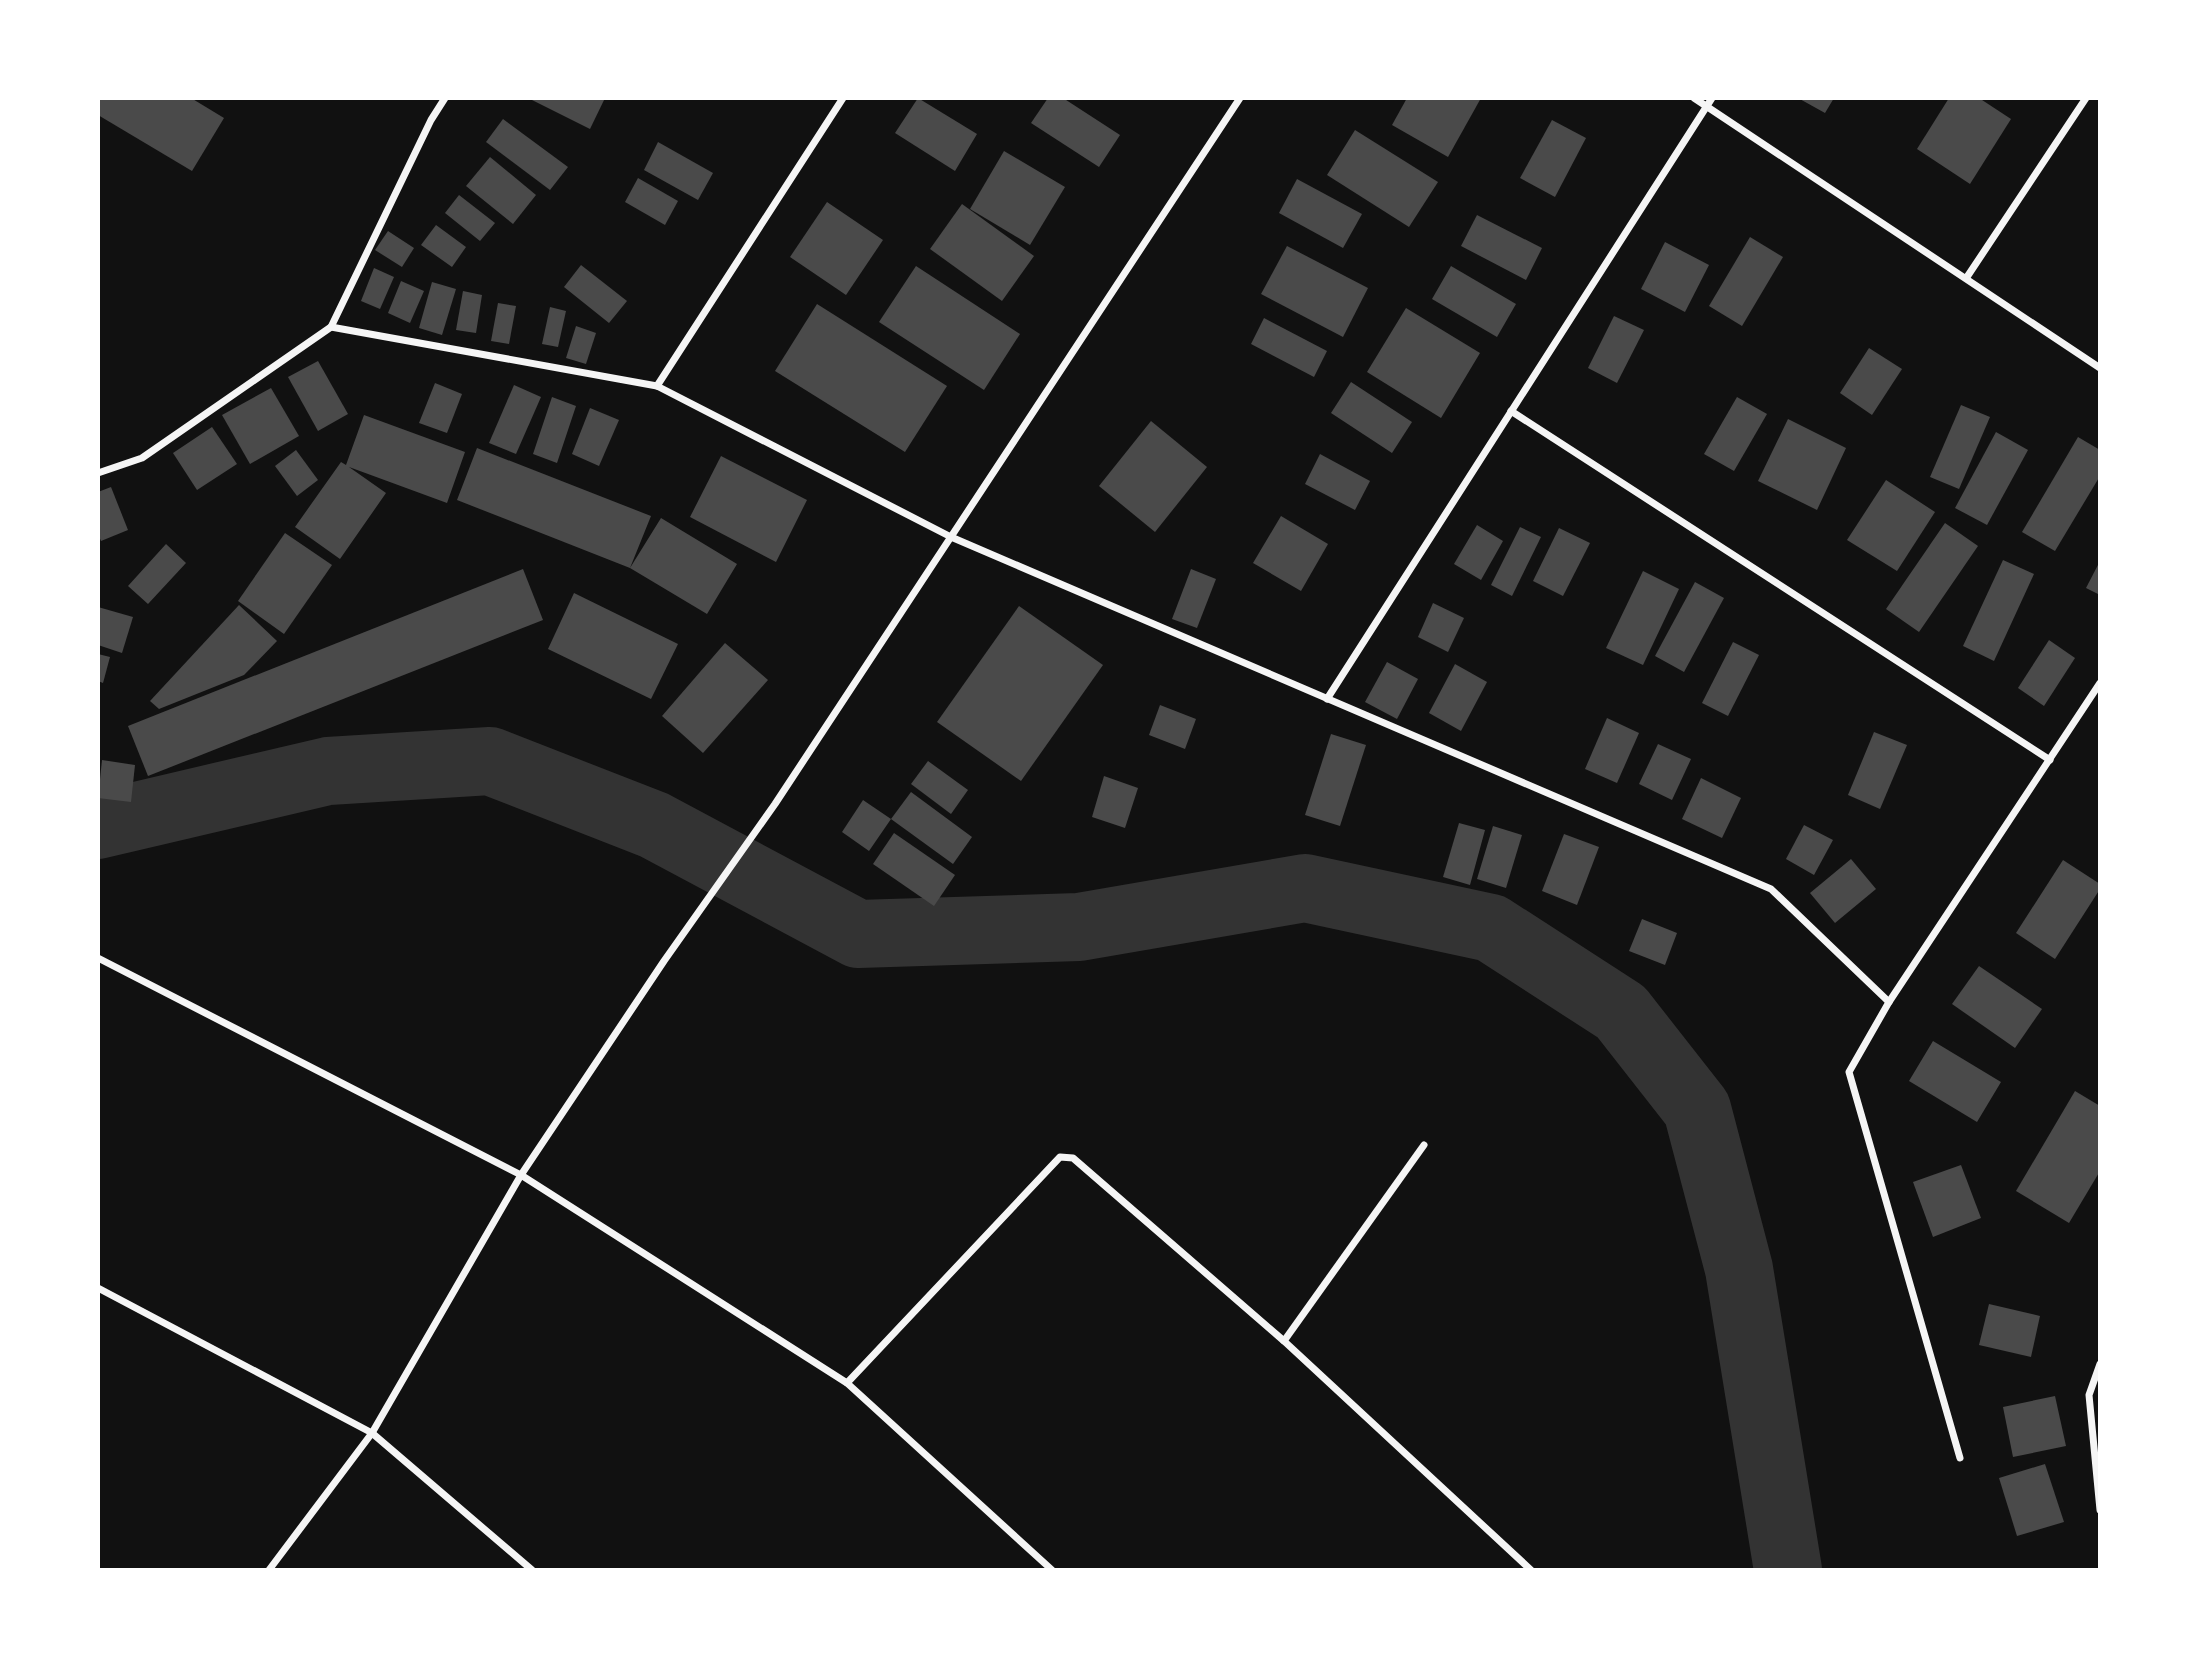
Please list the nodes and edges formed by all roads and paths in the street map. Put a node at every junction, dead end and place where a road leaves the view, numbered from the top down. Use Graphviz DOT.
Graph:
graph roads {
  1 [pos="445,98"];
  2 [pos="843,98"];
  3 [pos="1240,98"];
  4 [pos="1694,98"];
  5 [pos="1712,98"];
  6 [pos="2086,98"];
  7 [pos="1706,106"];
  8 [pos="1967,277"];
  9 [pos="331,327"];
  10 [pos="2100,368"];
  11 [pos="657,386"];
  12 [pos="1511,411"];
  13 [pos="98,473"];
  14 [pos="951,537"];
  15 [pos="2100,683"];
  16 [pos="1327,699"];
  17 [pos="2050,760"];
  18 [pos="98,958"];
  19 [pos="1889,1002"];
  20 [pos="1424,1145"];
  21 [pos="521,1175"];
  22 [pos="98,1288"];
  23 [pos="1284,1341"];
  24 [pos="2100,1364"];
  25 [pos="848,1383"];
  26 [pos="372,1433"];
  27 [pos="1960,1458"];
  28 [pos="2100,1510"];
  29 [pos="270,1570"];
  30 [pos="532,1570"];
  31 [pos="1052,1570"];
  32 [pos="1531,1570"];
  1 -- 9 [label="street"];
  2 -- 11 [label="street"];
  3 -- 14 [label="street"];
  4 -- 7 [label="street"];
  5 -- 7 [label="street"];
  6 -- 8 [label="street"];
  7 -- 8 [label="street"];
  7 -- 12 [label="street"];
  8 -- 10 [label="street"];
  9 -- 11 [label="street"];
  9 -- 13 [label="street"];
  11 -- 14 [label="street"];
  12 -- 16 [label="street"];
  12 -- 17 [label="street"];
  14 -- 16 [label="street"];
  14 -- 21 [label="street"];
  15 -- 17 [label="street"];
  16 -- 19 [label="street"];
  17 -- 19 [label="street"];
  18 -- 21 [label="street"];
  19 -- 27 [label="street"];
  20 -- 23 [label="street"];
  21 -- 25 [label="street"];
  21 -- 26 [label="street"];
  22 -- 26 [label="street"];
  23 -- 25 [label="street"];
  23 -- 32 [label="street"];
  24 -- 28 [label="street"];
  25 -- 31 [label="street"];
  26 -- 29 [label="street"];
  26 -- 30 [label="street"];
}
